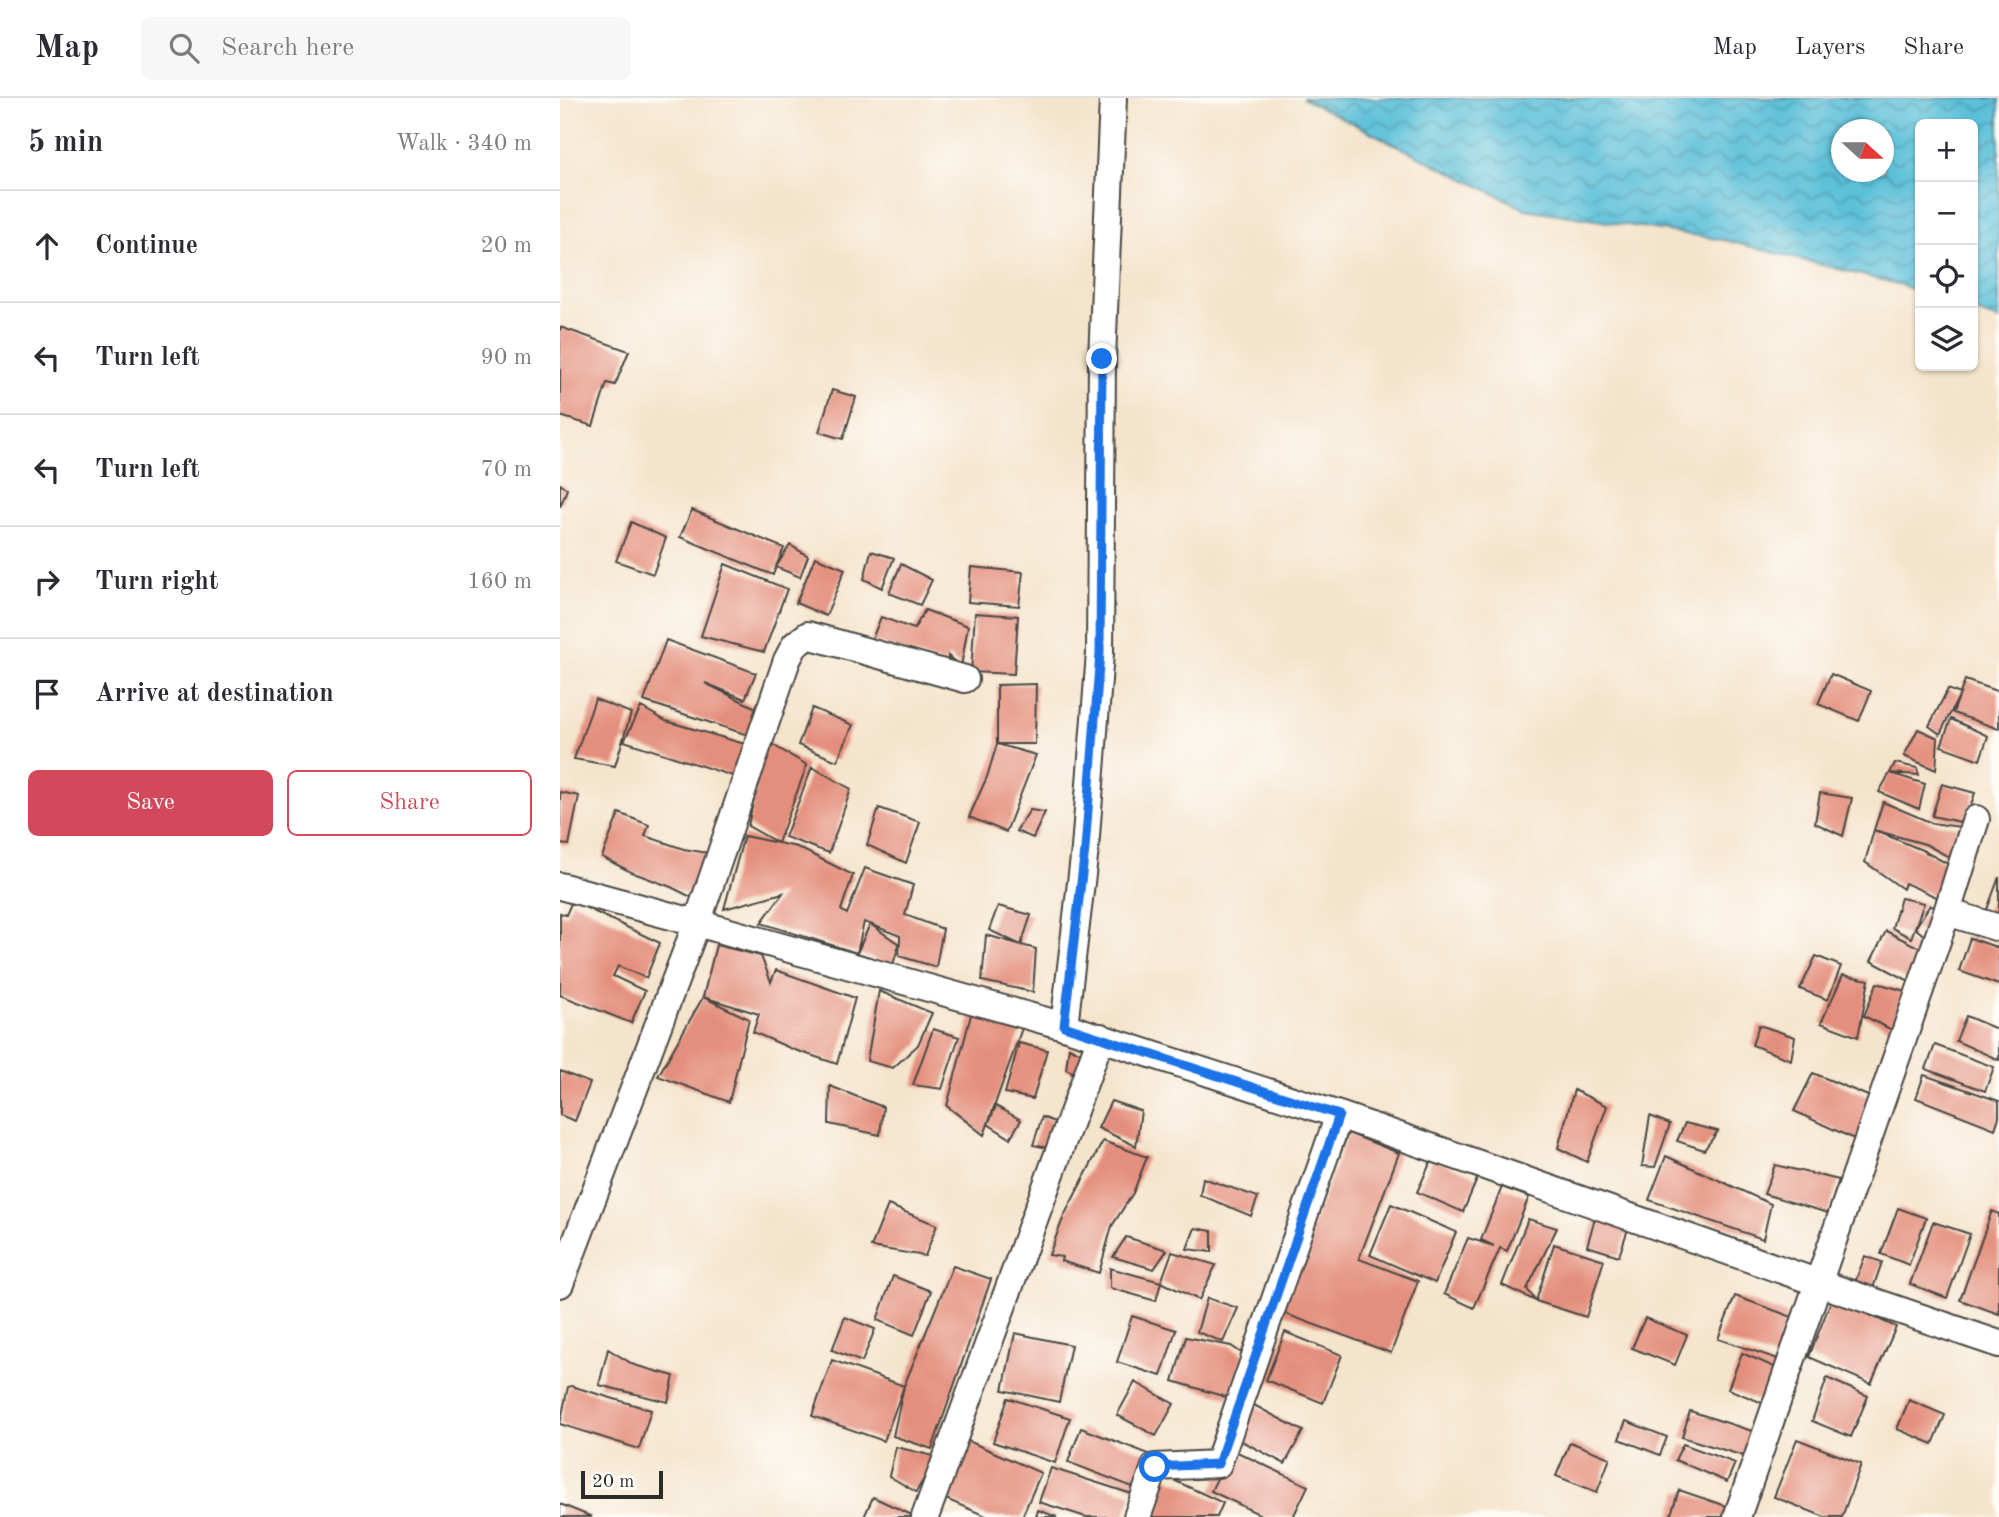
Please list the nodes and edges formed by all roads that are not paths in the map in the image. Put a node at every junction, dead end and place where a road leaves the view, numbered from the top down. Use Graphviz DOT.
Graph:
graph roads {
  1 [pos="1113,98"];
  2 [pos="965,678"];
  3 [pos="1976,818"];
  4 [pos="560,886"];
  5 [pos="1947,912"];
  6 [pos="697,923"];
  7 [pos="1999,928"];
  8 [pos="1064,1026"];
  9 [pos="1101,1037"];
  10 [pos="1339,1115"];
  11 [pos="1819,1283"];
  12 [pos="560,1284"];
  13 [pos="1999,1344"];
  14 [pos="925,1517"];
  15 [pos="1137,1517"];
  16 [pos="1737,1517"];
  1 -- 8 [label="street"];
  2 -- 6 [label="street"];
  3 -- 5 [label="street"];
  4 -- 6 [label="street"];
  5 -- 7 [label="street"];
  5 -- 11 [label="street"];
  6 -- 8 [label="street"];
  6 -- 12 [label="street"];
  8 -- 9 [label="street"];
  9 -- 10 [label="street"];
  9 -- 14 [label="street"];
  10 -- 11 [label="street"];
  10 -- 15 [label="street"];
  11 -- 13 [label="street"];
  11 -- 16 [label="street"];
}
